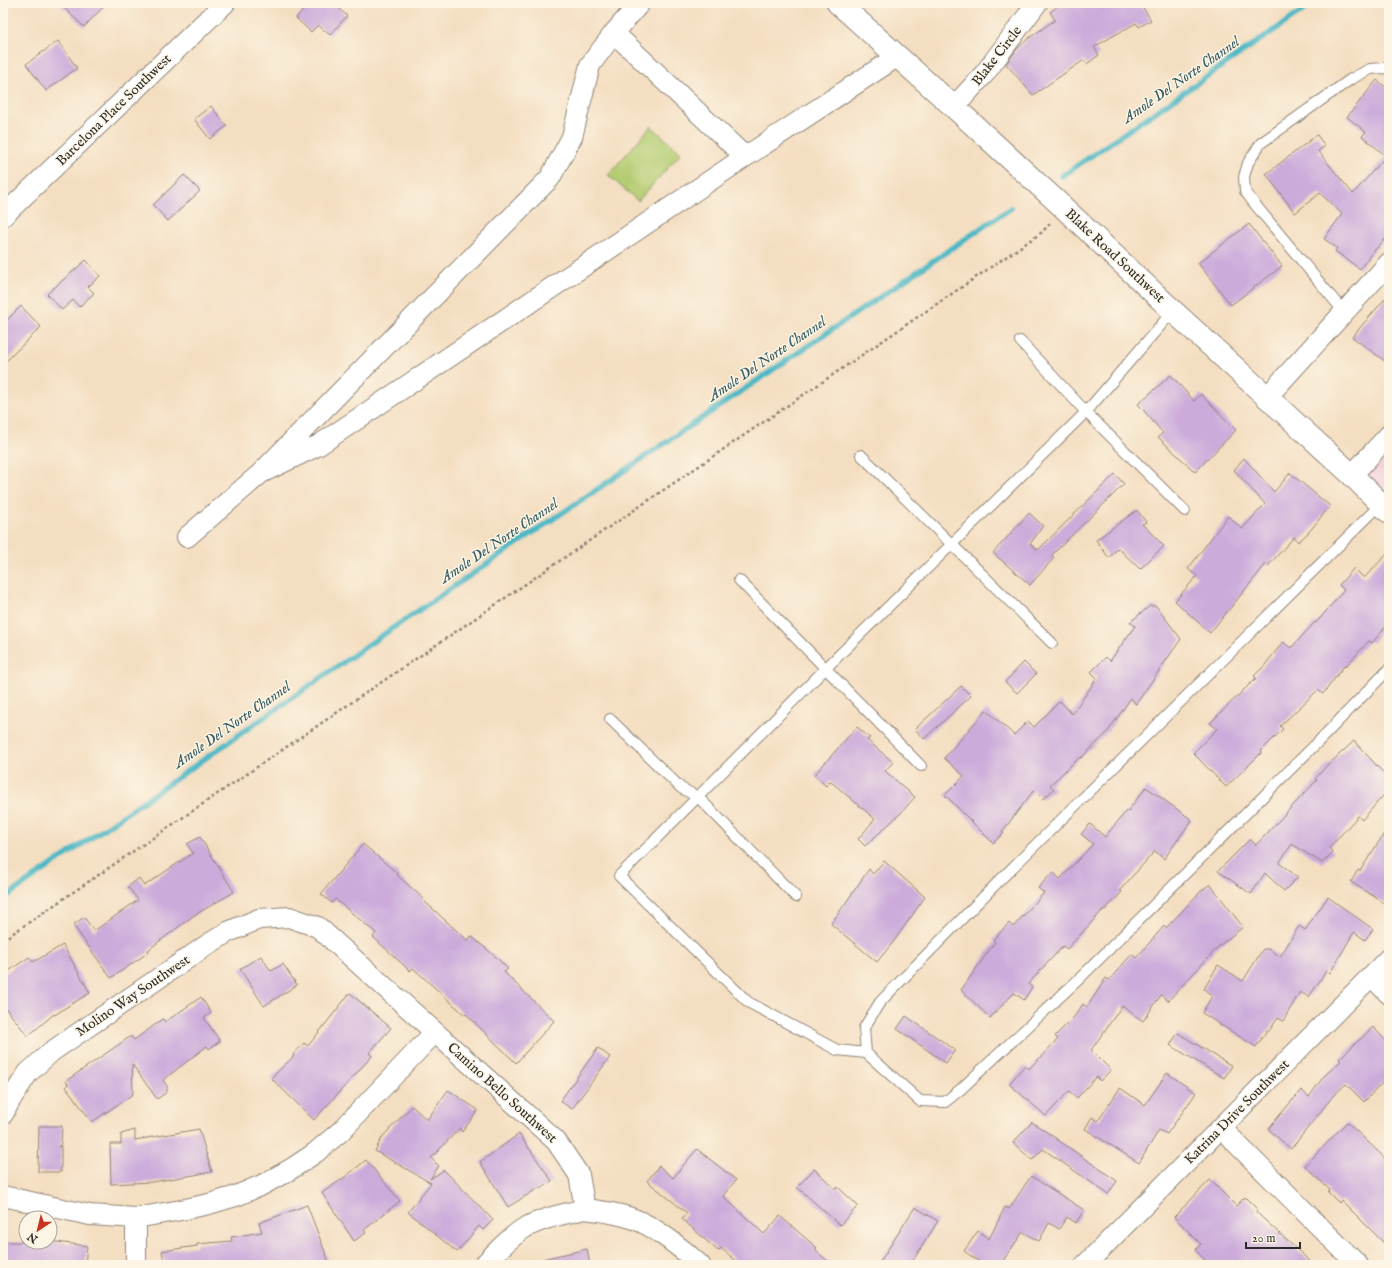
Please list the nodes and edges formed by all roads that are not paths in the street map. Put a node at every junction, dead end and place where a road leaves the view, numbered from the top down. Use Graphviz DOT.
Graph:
graph roads {
  1 [pos="225,3"];
  2 [pos="640,3"];
  3 [pos="838,3"];
  4 [pos="1037,3"];
  5 [pos="614,33"];
  6 [pos="898,56"];
  7 [pos="1389,69"];
  8 [pos="954,107"];
  9 [pos="745,157"];
  10 [pos="3,216"];
  11 [pos="1389,263"];
  12 [pos="1173,311"];
  13 [pos="1344,312"];
  14 [pos="1020,341"];
  15 [pos="1266,397"];
  16 [pos="1086,412"];
  17 [pos="1389,435"];
  18 [pos="861,455"];
  19 [pos="261,473"];
  20 [pos="1352,475"];
  21 [pos="1385,508"];
  22 [pos="1185,511"];
  23 [pos="187,537"];
  24 [pos="952,544"];
  25 [pos="739,580"];
  26 [pos="1052,644"];
  27 [pos="826,668"];
  28 [pos="1389,669"];
  29 [pos="610,719"];
  30 [pos="921,766"];
  31 [pos="698,797"];
  32 [pos="796,897"];
  33 [pos="289,917"];
  34 [pos="1389,958"];
  35 [pos="1371,976"];
  36 [pos="1389,994"];
  37 [pos="435,1032"];
  38 [pos="866,1053"];
  39 [pos="3,1114"];
  40 [pos="1221,1128"];
  41 [pos="3,1196"];
  42 [pos="585,1209"];
  43 [pos="136,1218"];
  44 [pos="136,1265"];
  45 [pos="484,1265"];
  46 [pos="700,1265"];
  47 [pos="1085,1265"];
  48 [pos="1358,1265"];
  1 -- 10 [label="street, Barcelona Place Southwest"];
  2 -- 5 [label="street"];
  3 -- 6 [label="main road, Blake Road Southwest"];
  4 -- 8 [label="street, Blake Circle"];
  5 -- 9 [label="street"];
  5 -- 19 [label="street"];
  6 -- 8 [label="main road, Blake Road Southwest"];
  6 -- 9 [label="street"];
  7 -- 13 [label="lane"];
  8 -- 12 [label="main road, Blake Road Southwest"];
  9 -- 19 [label="street"];
  11 -- 13 [label="street"];
  12 -- 15 [label="main road, Blake Road Southwest"];
  12 -- 16 [label="lane"];
  13 -- 15 [label="street"];
  14 -- 16 [label="lane"];
  15 -- 20 [label="main road, Blake Road Southwest"];
  16 -- 22 [label="lane"];
  16 -- 24 [label="lane"];
  17 -- 20 [label="street"];
  18 -- 24 [label="lane"];
  19 -- 23 [label="street"];
  20 -- 21 [label="main road, Blake Road Southwest"];
  21 -- 38 [label="lane"];
  24 -- 26 [label="lane"];
  24 -- 27 [label="lane"];
  25 -- 27 [label="lane"];
  27 -- 30 [label="lane"];
  27 -- 31 [label="lane"];
  28 -- 38 [label="lane"];
  29 -- 31 [label="lane"];
  31 -- 32 [label="lane"];
  31 -- 38 [label="lane"];
  33 -- 37 [label="street, Camino Bello Southwest"];
  33 -- 39 [label="street, Molino Way Southwest"];
  34 -- 35 [label="street, Katrina Drive Southwest"];
  35 -- 36 [label="street"];
  35 -- 40 [label="street, Katrina Drive Southwest"];
  37 -- 42 [label="street, Camino Bello Southwest"];
  37 -- 43 [label="street"];
  40 -- 47 [label="street, Katrina Drive Southwest"];
  40 -- 48 [label="street"];
  41 -- 43 [label="street"];
  42 -- 45 [label="street"];
  42 -- 46 [label="street"];
  43 -- 44 [label="street"];
}
